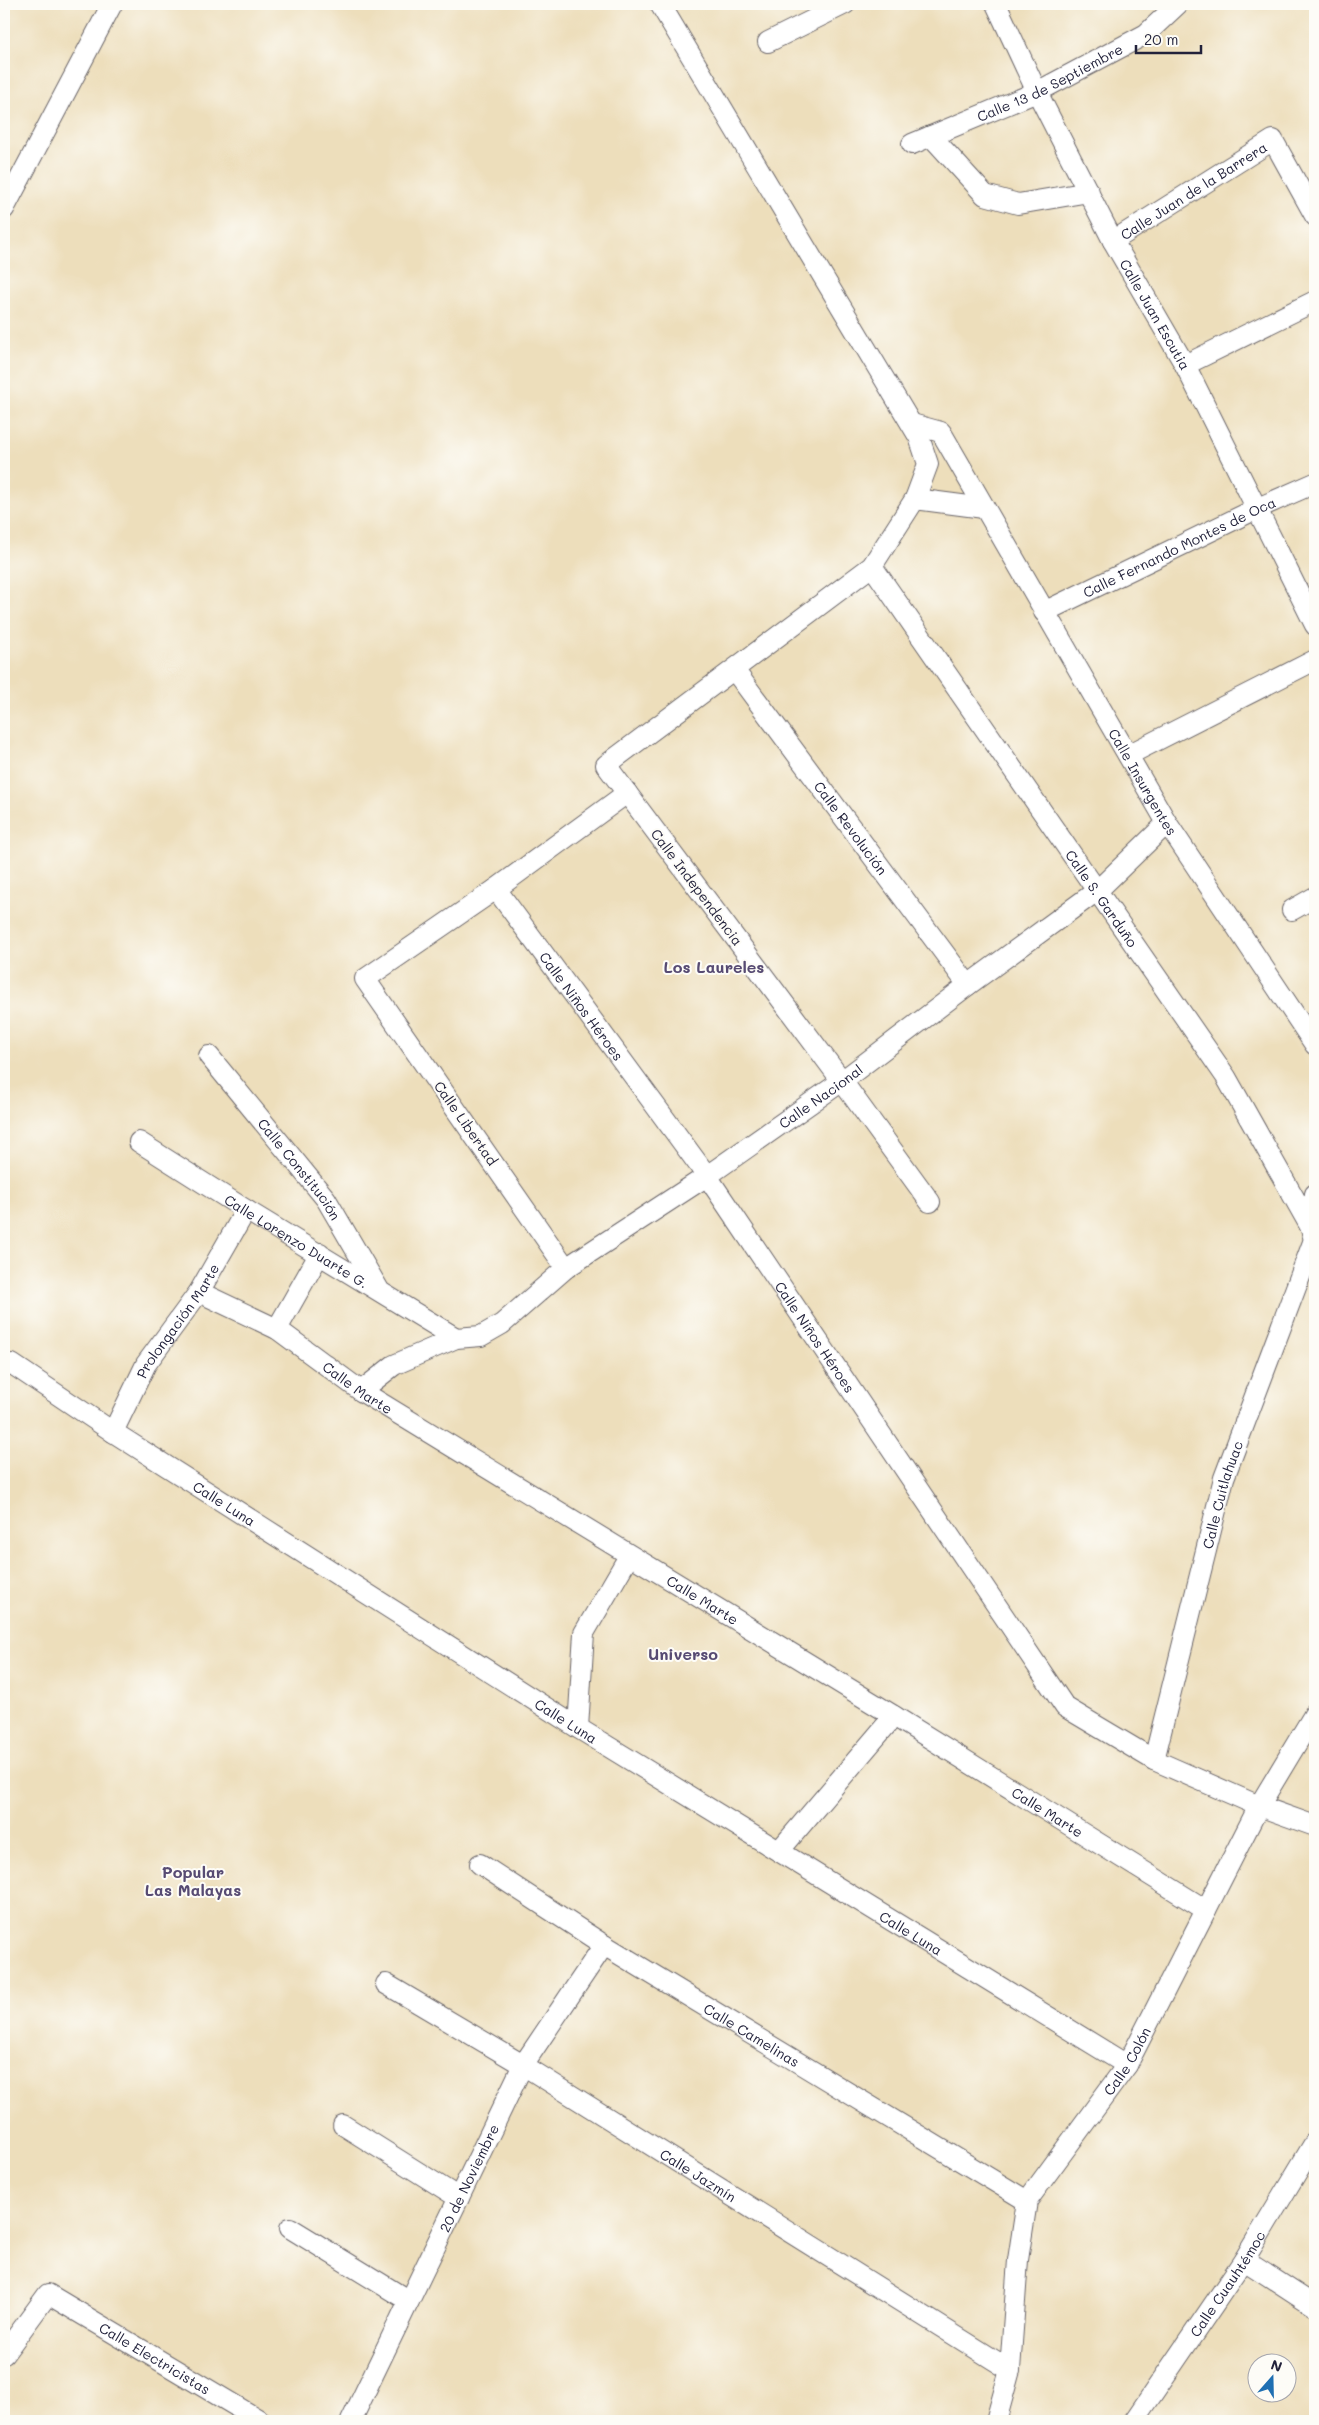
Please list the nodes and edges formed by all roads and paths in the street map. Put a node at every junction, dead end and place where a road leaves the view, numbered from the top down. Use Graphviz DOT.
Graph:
graph roads {
  1 [pos="112,4"];
  2 [pos="660,4"];
  3 [pos="846,4"];
  4 [pos="996,4"];
  5 [pos="1178,4"];
  6 [pos="768,42"];
  7 [pos="1037,92"];
  8 [pos="931,136"];
  9 [pos="912,144"];
  10 [pos="1089,192"];
  11 [pos="4,209"];
  12 [pos="1315,216"];
  13 [pos="1114,241"];
  14 [pos="1315,301"];
  15 [pos="1185,365"];
  16 [pos="912,424"];
  17 [pos="1315,483"];
  18 [pos="915,499"];
  19 [pos="984,508"];
  20 [pos="1258,508"];
  21 [pos="872,566"];
  22 [pos="1044,612"];
  23 [pos="1315,625"];
  24 [pos="1315,660"];
  25 [pos="734,671"];
  26 [pos="1128,755"];
  27 [pos="627,793"];
  28 [pos="1167,823"];
  29 [pos="496,889"];
  30 [pos="1098,890"];
  31 [pos="1315,897"];
  32 [pos="1292,910"];
  33 [pos="968,985"];
  34 [pos="1315,1045"];
  35 [pos="209,1056"];
  36 [pos="842,1081"];
  37 [pos="138,1142"];
  38 [pos="707,1176"];
  39 [pos="1315,1194"];
  40 [pos="930,1202"];
  41 [pos="246,1210"];
  42 [pos="1313,1234"];
  43 [pos="320,1254"];
  44 [pos="566,1268"];
  45 [pos="379,1289"];
  46 [pos="199,1292"];
  47 [pos="277,1329"];
  48 [pos="456,1338"];
  49 [pos="12,1364"];
  50 [pos="361,1391"];
  51 [pos="113,1432"];
  52 [pos="629,1556"];
  53 [pos="1315,1713"];
  54 [pos="894,1716"];
  55 [pos="578,1728"];
  56 [pos="1154,1760"];
  57 [pos="1259,1806"];
  58 [pos="1315,1826"];
  59 [pos="779,1851"];
  60 [pos="480,1864"];
  61 [pos="1206,1910"];
  62 [pos="604,1945"];
  63 [pos="386,1984"];
  64 [pos="523,2065"];
  65 [pos="1127,2065"];
  66 [pos="343,2125"];
  67 [pos="1315,2142"];
  68 [pos="459,2198"];
  69 [pos="1027,2201"];
  70 [pos="290,2228"];
  71 [pos="1244,2260"];
  72 [pos="409,2300"];
  73 [pos="1315,2306"];
  74 [pos="4,2354"];
  75 [pos="1010,2370"];
  76 [pos="262,2421"];
  77 [pos="351,2421"];
  78 [pos="996,2421"];
  79 [pos="1134,2421"];
  1 -- 11 [label="street"];
  2 -- 16 [label="street"];
  3 -- 6 [label="street"];
  4 -- 7 [label="street, Calle Juan Escutia"];
  5 -- 7 [label="street, Calle 13 de Septiembre"];
  7 -- 8 [label="street, Calle 13 de Septiembre"];
  7 -- 10 [label="street, Calle Juan Escutia"];
  8 -- 9 [label="street, Calle 13 de Septiembre"];
  8 -- 10 [label="street"];
  10 -- 13 [label="street, Calle Juan Escutia"];
  12 -- 13 [label="street, Calle Juan de la Barrera"];
  13 -- 15 [label="street, Calle Juan Escutia"];
  14 -- 15 [label="street"];
  15 -- 20 [label="street, Calle Juan Escutia"];
  16 -- 18 [label="street"];
  16 -- 19 [label="street, Calle Insurgentes"];
  17 -- 20 [label="street, Calle Fernando Montes de Oca"];
  18 -- 19 [label="street"];
  18 -- 21 [label="street"];
  19 -- 22 [label="street, Calle Insurgentes"];
  20 -- 22 [label="street, Calle Fernando Montes de Oca"];
  20 -- 23 [label="street, Calle Juan Escutia"];
  21 -- 25 [label="street"];
  21 -- 30 [label="street, Calle S. Garduño"];
  22 -- 26 [label="street, Calle Insurgentes"];
  24 -- 26 [label="street"];
  25 -- 27 [label="street, Calle Independencia"];
  25 -- 33 [label="street, Calle Revolución"];
  26 -- 28 [label="street, Calle Insurgentes"];
  27 -- 29 [label="street"];
  27 -- 36 [label="street, Calle Independencia"];
  28 -- 30 [label="street, Calle Nacional"];
  28 -- 34 [label="street, Calle Insurgentes"];
  29 -- 38 [label="street, Calle Niños Héroes"];
  29 -- 44 [label="street, Calle Libertad"];
  30 -- 33 [label="street, Calle Nacional"];
  30 -- 42 [label="street, Calle S. Garduño"];
  31 -- 32 [label="street"];
  33 -- 36 [label="street, Calle Nacional"];
  35 -- 45 [label="street, Calle Constitución"];
  36 -- 38 [label="street, Calle Nacional"];
  36 -- 40 [label="street, Calle Independencia"];
  37 -- 41 [label="street, Calle Lorenzo Duarte G."];
  38 -- 44 [label="street, Calle Nacional"];
  38 -- 56 [label="street, Calle Niños Héroes"];
  39 -- 42 [label="street"];
  41 -- 43 [label="street, Calle Lorenzo Duarte G."];
  41 -- 46 [label="street, Prolongación Marte"];
  42 -- 56 [label="street, Calle Cuitlahuac"];
  43 -- 45 [label="street, Calle Lorenzo Duarte G."];
  43 -- 47 [label="street"];
  44 -- 48 [label="street, Calle Nacional"];
  45 -- 48 [label="street, Calle Lorenzo Duarte G."];
  46 -- 47 [label="street, Calle Marte"];
  46 -- 51 [label="street, Prolongación Marte"];
  47 -- 50 [label="street, Calle Marte"];
  48 -- 50 [label="street, Calle Nacional"];
  49 -- 51 [label="street, Calle Luna"];
  50 -- 52 [label="street, Calle Marte"];
  51 -- 55 [label="street, Calle Luna"];
  52 -- 54 [label="street, Calle Marte"];
  52 -- 55 [label="street"];
  53 -- 57 [label="street, Calle Colón"];
  54 -- 59 [label="street"];
  54 -- 61 [label="street, Calle Marte"];
  55 -- 59 [label="street, Calle Luna"];
  56 -- 57 [label="street"];
  57 -- 58 [label="street"];
  57 -- 61 [label="street, Calle Colón"];
  59 -- 65 [label="street, Calle Luna"];
  60 -- 62 [label="street, Calle Camelinas"];
  61 -- 65 [label="street, Calle Colón"];
  62 -- 64 [label="street, 20 de Noviembre"];
  62 -- 69 [label="street, Calle Camelinas"];
  63 -- 64 [label="street, Calle Jazmín"];
  64 -- 68 [label="street, 20 de Noviembre"];
  64 -- 75 [label="street, Calle Jazmín"];
  65 -- 69 [label="street, Calle Colón"];
  66 -- 68 [label="street"];
  67 -- 71 [label="street, Calle Cuauhtémoc"];
  68 -- 72 [label="street, 20 de Noviembre"];
  69 -- 75 [label="street, Calle Colón"];
  70 -- 72 [label="street"];
  71 -- 73 [label="street"];
  71 -- 79 [label="street, Calle Cuauhtémoc"];
  72 -- 77 [label="street, 20 de Noviembre"];
  74 -- 76 [label="street, Calle Electricistas"];
  75 -- 78 [label="street, Calle Colón"];
}
